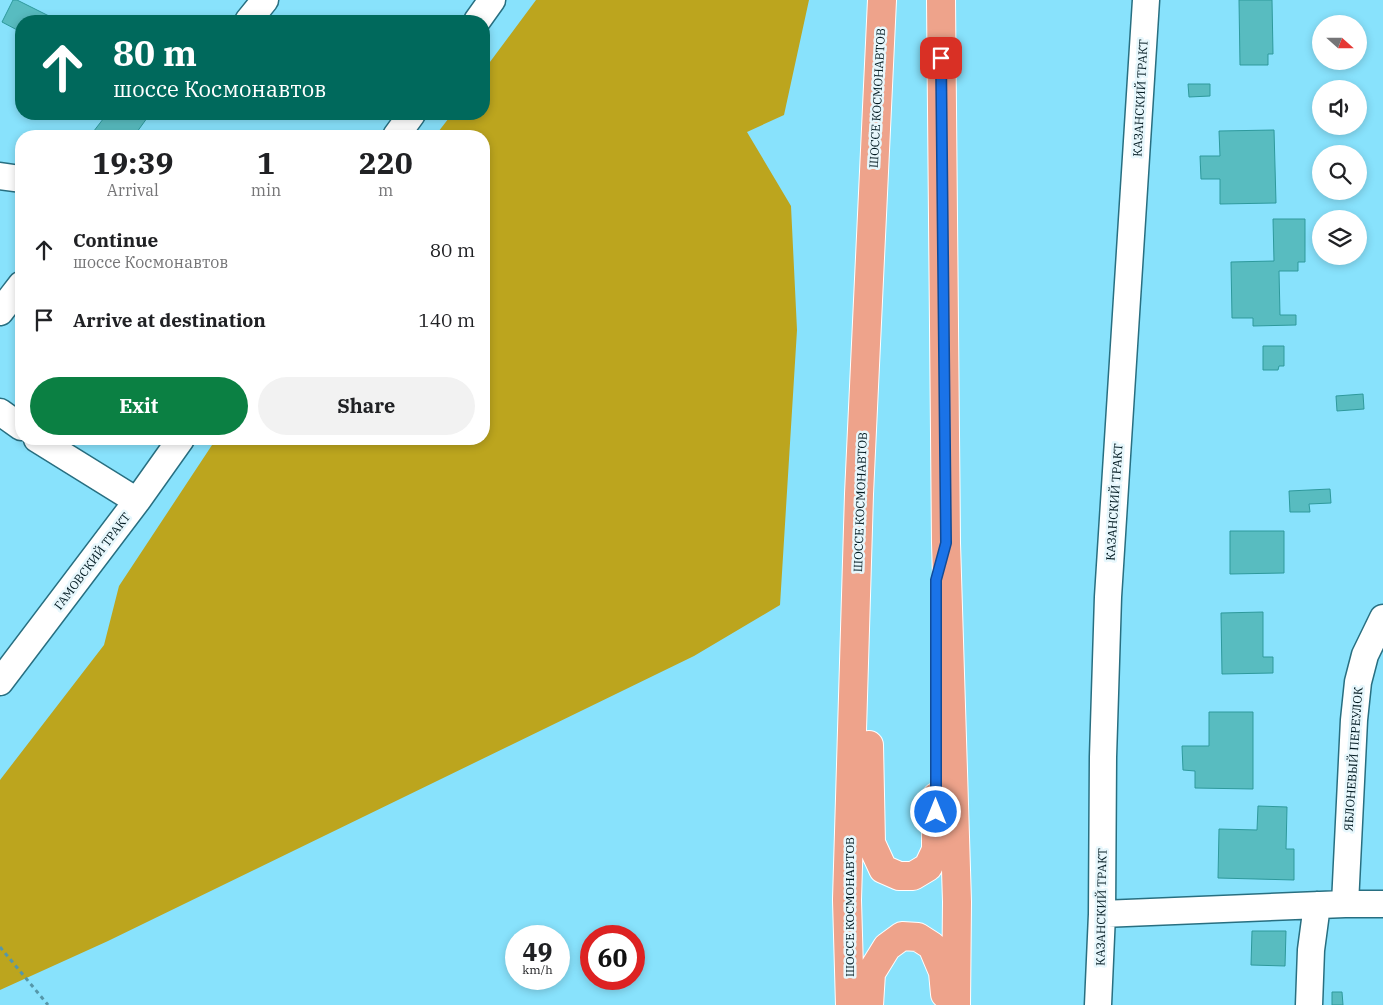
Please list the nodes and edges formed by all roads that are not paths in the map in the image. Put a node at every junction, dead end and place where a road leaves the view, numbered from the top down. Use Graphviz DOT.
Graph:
graph roads {
  1 [pos="265,0"];
  2 [pos="492,0"];
  3 [pos="882,0"];
  4 [pos="941,0"];
  5 [pos="1146,0"];
  6 [pos="253,15"];
  7 [pos="481,15"];
  8 [pos="0,176"];
  9 [pos="15,178"];
  10 [pos="15,293"];
  11 [pos="0,312"];
  12 [pos="0,412"];
  13 [pos="15,423"];
  14 [pos="47,445"];
  15 [pos="177,445"];
  16 [pos="137,501"];
  17 [pos="946,543"];
  18 [pos="857,584"];
  19 [pos="1383,618"];
  20 [pos="0,682"];
  21 [pos="1345,904"];
  22 [pos="1383,904"];
  23 [pos="1317,905"];
  24 [pos="1102,914"];
  25 [pos="850,1005"];
  26 [pos="869,1005"];
  27 [pos="946,1005"];
  28 [pos="956,1005"];
  29 [pos="1098,1005"];
  30 [pos="1309,1005"];
  1 -- 6 [label="street"];
  2 -- 7 [label="street"];
  3 -- 18 [label="main road, ШОССЕ КОСМОНАВТОВ"];
  4 -- 17 [label="main road"];
  5 -- 24 [label="street, КАЗАНСКИЙ ТРАКТ"];
  8 -- 9 [label="street"];
  10 -- 11 [label="street"];
  12 -- 13 [label="street"];
  14 -- 16 [label="street"];
  15 -- 16 [label="street, ГАМОВСКИЙ ТРАКТ"];
  16 -- 20 [label="street, ГАМОВСКИЙ ТРАКТ"];
  17 -- 18 [label="main road"];
  17 -- 28 [label="main road"];
  18 -- 25 [label="main road, ШОССЕ КОСМОНАВТОВ"];
  19 -- 21 [label="street, ЯБЛОНЕВЫЙ ПЕРЕУЛОК"];
  21 -- 22 [label="street"];
  21 -- 23 [label="street"];
  23 -- 24 [label="street"];
  23 -- 30 [label="street"];
  24 -- 29 [label="street, КАЗАНСКИЙ ТРАКТ"];
  26 -- 27 [label="main road"];
}
